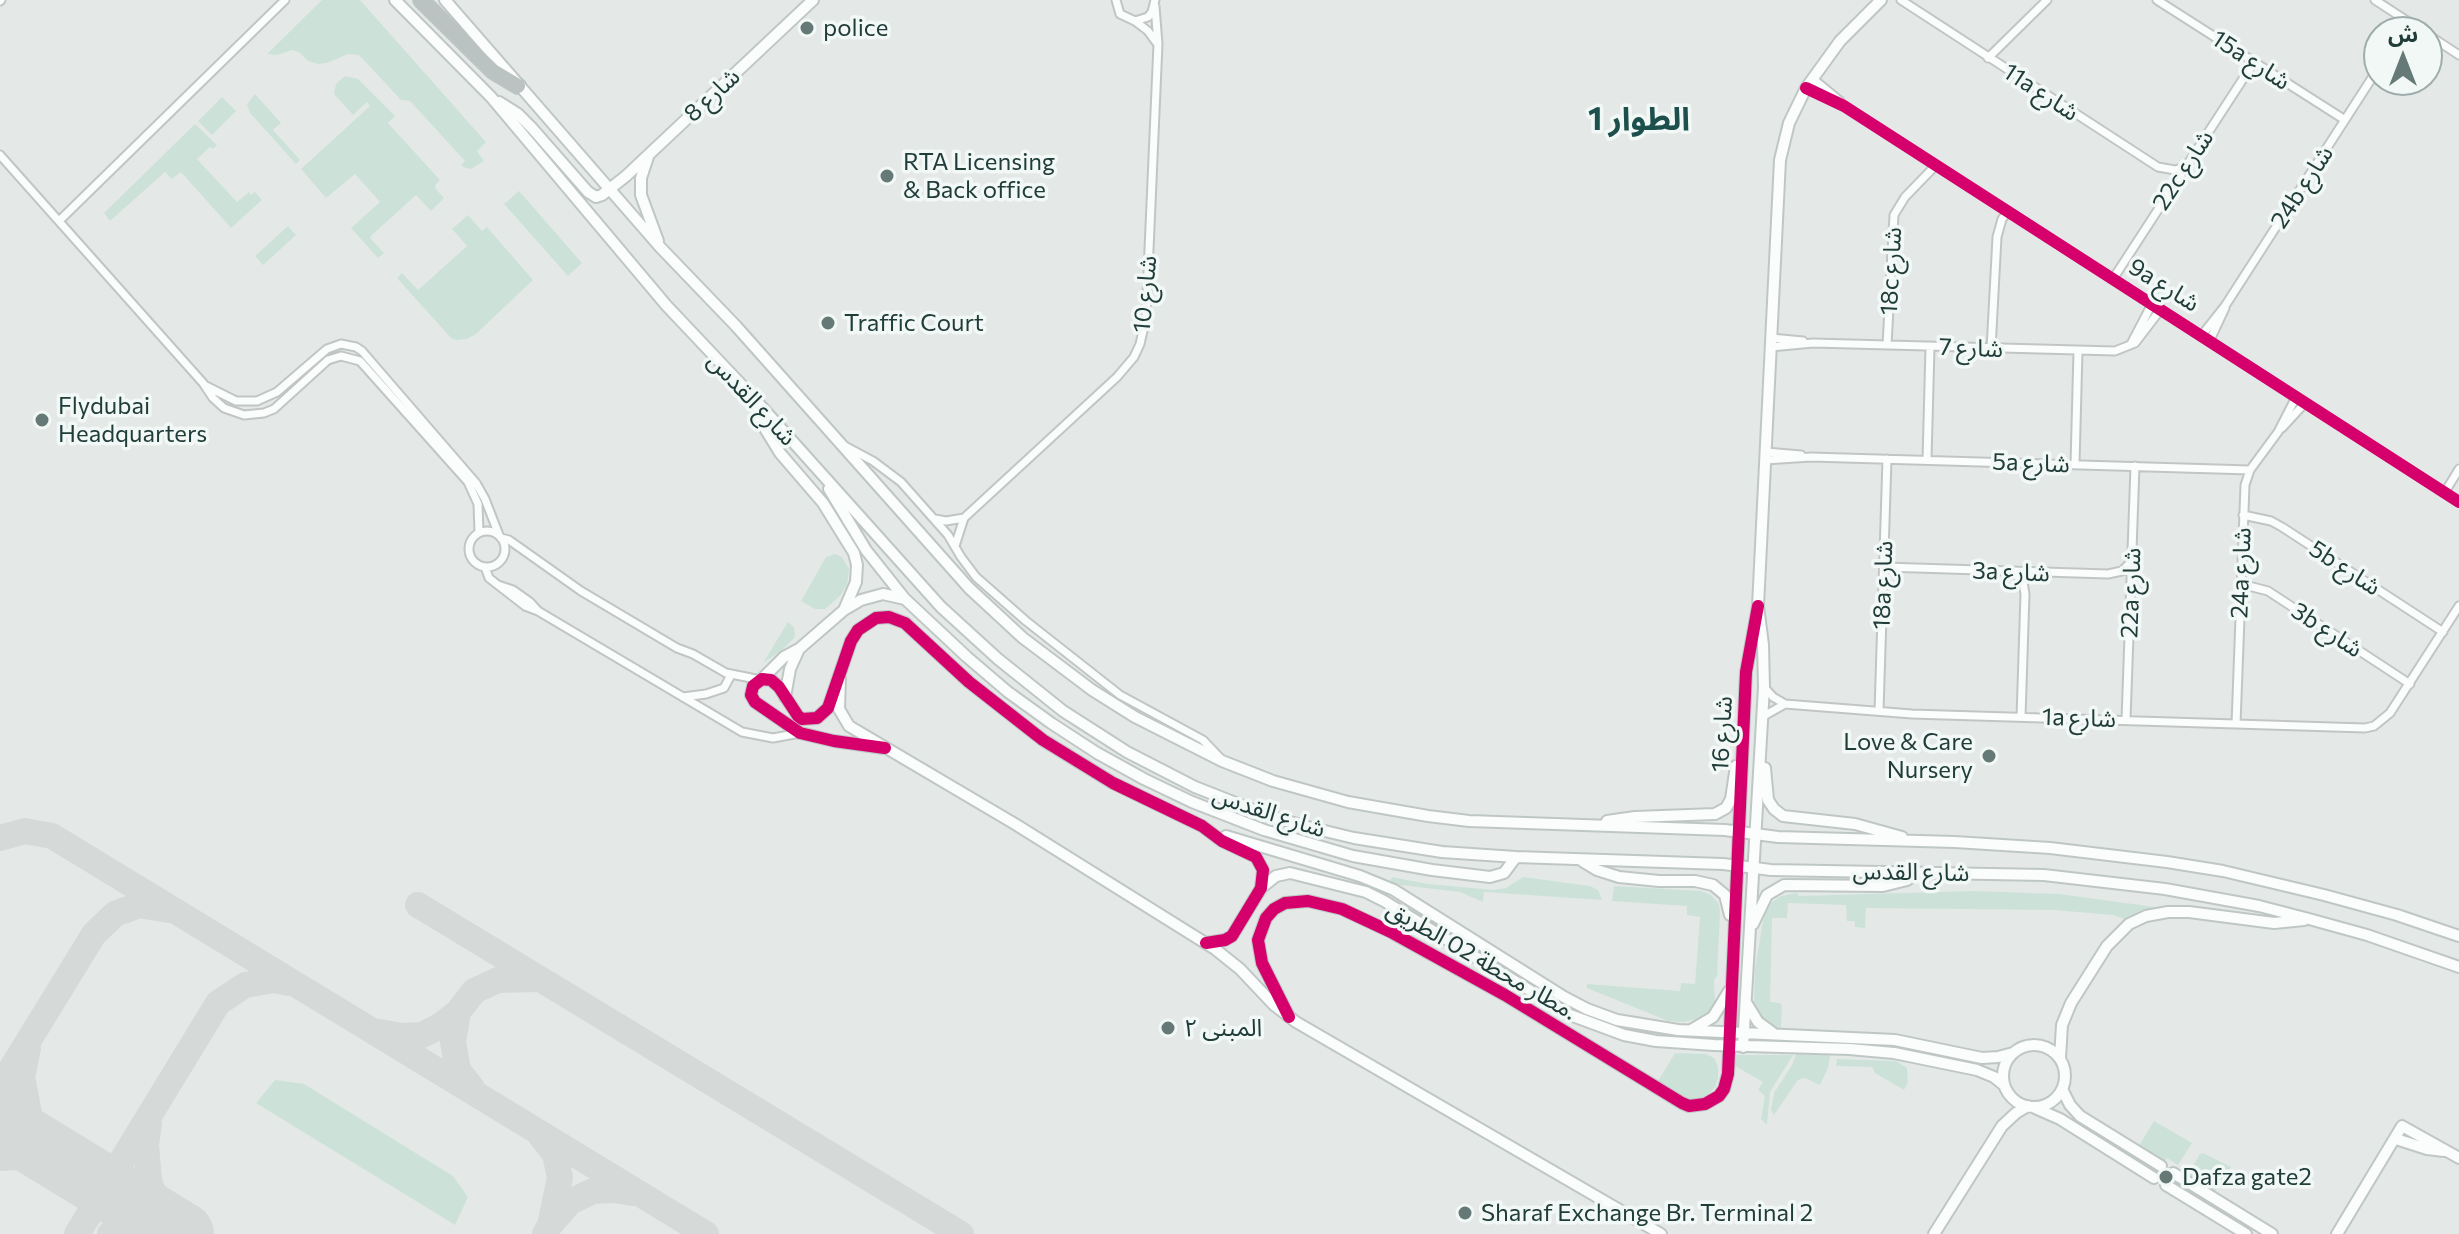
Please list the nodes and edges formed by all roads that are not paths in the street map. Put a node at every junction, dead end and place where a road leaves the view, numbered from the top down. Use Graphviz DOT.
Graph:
graph roads {
  1 [pos="285,0"];
  2 [pos="395,0"];
  3 [pos="445,0"];
  4 [pos="813,0"];
  5 [pos="1116,0"];
  6 [pos="1881,0"];
  7 [pos="1901,0"];
  8 [pos="2047,0"];
  9 [pos="2157,0"];
  10 [pos="2375,0"];
  11 [pos="424,3"];
  12 [pos="1155,3"];
  13 [pos="2399,16"];
  14 [pos="1135,21"];
  15 [pos="1158,44"];
  16 [pos="1988,58"];
  17 [pos="2254,62"];
  18 [pos="1809,83"];
  19 [pos="518,86"];
  20 [pos="2363,92"];
  21 [pos="491,97"];
  22 [pos="2345,120"];
  23 [pos="0,155"];
  24 [pos="649,155"];
  25 [pos="1936,165"];
  26 [pos="2185,167"];
  27 [pos="610,190"];
  28 [pos="2008,212"];
  29 [pos="59,221"];
  30 [pos="660,247"];
  31 [pos="2113,279"];
  32 [pos="2152,304"];
  33 [pos="2225,306"];
  34 [pos="2161,309"];
  35 [pos="2202,335"];
  36 [pos="2210,340"];
  37 [pos="1771,343"];
  38 [pos="1887,345"];
  39 [pos="1930,347"];
  40 [pos="2128,347"];
  41 [pos="1991,349"];
  42 [pos="2078,351"];
  43 [pos="206,386"];
  44 [pos="751,395"];
  45 [pos="2296,397"];
  46 [pos="2305,403"];
  47 [pos="2278,432"];
  48 [pos="841,444"];
  49 [pos="1766,456"];
  50 [pos="1887,459"];
  51 [pos="1927,460"];
  52 [pos="2075,464"];
  53 [pos="2135,466"];
  54 [pos="2459,469"];
  55 [pos="2250,470"];
  56 [pos="823,477"];
  57 [pos="2445,492"];
  58 [pos="2459,502"];
  59 [pos="2243,515"];
  60 [pos="964,518"];
  61 [pos="934,519"];
  62 [pos="479,533"];
  63 [pos="500,536"];
  64 [pos="955,546"];
  65 [pos="2133,560"];
  66 [pos="485,567"];
  67 [pos="1884,567"];
  68 [pos="2014,573"];
  69 [pos="2241,584"];
  70 [pos="905,599"];
  71 [pos="1758,606"];
  72 [pos="2459,606"];
  73 [pos="844,610"];
  74 [pos="644,629"];
  75 [pos="2443,632"];
  76 [pos="639,637"];
  77 [pos="799,649"];
  78 [pos="731,675"];
  79 [pos="840,678"];
  80 [pos="761,680"];
  81 [pos="2410,684"];
  82 [pos="1764,687"];
  83 [pos="681,697"];
  84 [pos="785,697"];
  85 [pos="1785,704"];
  86 [pos="1879,711"];
  87 [pos="1762,717"];
  88 [pos="2021,717"];
  89 [pos="2126,720"];
  90 [pos="2236,724"];
  91 [pos="800,733"];
  92 [pos="1742,741"];
  93 [pos="1761,742"];
  94 [pos="885,748"];
  95 [pos="1222,761"];
  96 [pos="1266,815"];
  97 [pos="1242,822"];
  98 [pos="1594,825"];
  99 [pos="1202,826"];
  100 [pos="1739,831"];
  101 [pos="1756,833"];
  102 [pos="1354,838"];
  103 [pos="1916,841"];
  104 [pos="1516,857"];
  105 [pos="1580,859"];
  106 [pos="1375,861"];
  107 [pos="1737,866"];
  108 [pos="1753,868"];
  109 [pos="1918,872"];
  110 [pos="1261,888"];
  111 [pos="2309,919"];
  112 [pos="1734,933"];
  113 [pos="1749,934"];
  114 [pos="2459,936"];
  115 [pos="1206,943"];
  116 [pos="2459,967"];
  117 [pos="1731,986"];
  118 [pos="1746,1002"];
  119 [pos="1289,1017"];
  120 [pos="1689,1031"];
  121 [pos="1729,1032"];
  122 [pos="1744,1032"];
  123 [pos="1774,1034"];
  124 [pos="1729,1046"];
  125 [pos="1743,1047"];
  126 [pos="2013,1053"];
  127 [pos="2060,1058"];
  128 [pos="2004,1085"];
  129 [pos="2062,1089"];
  130 [pos="2030,1107"];
  131 [pos="2396,1139"];
  132 [pos="2445,1151"];
  133 [pos="2141,1154"];
  134 [pos="2459,1158"];
  135 [pos="2134,1165"];
  136 [pos="2161,1166"];
  137 [pos="2173,1173"];
  138 [pos="2154,1178"];
  139 [pos="2166,1185"];
  140 [pos="2219,1201"];
  141 [pos="2212,1213"];
  142 [pos="1661,1234"];
  143 [pos="1934,1234"];
  144 [pos="2246,1234"];
  145 [pos="2272,1234"];
  146 [pos="2337,1234"];
  1 -- 29 [label="street"];
  2 -- 21 [label="street, شارع القدس"];
  3 -- 19 [label="street, شارع القدس"];
  4 -- 24 [label="street, شارع 8"];
  5 -- 14 [label="street"];
  6 -- 18 [label="street, شارع 16"];
  7 -- 16 [label="street, 11a شارع"];
  8 -- 16 [label="street"];
  9 -- 17 [label="street, 15a شارع"];
  10 -- 13 [label="street"];
  11 -- 19 [label="highway"];
  12 -- 14 [label="street"];
  12 -- 15 [label="street, شارع 10"];
  14 -- 15 [label="street"];
  15 -- 60 [label="street, شارع 10"];
  16 -- 26 [label="street, 11a شارع"];
  17 -- 22 [label="street, 15a شارع"];
  17 -- 26 [label="street, 22c شارع"];
  18 -- 25 [label="street, 9a شارع"];
  18 -- 37 [label="street, شارع 16"];
  19 -- 27 [label="street, شارع القدس"];
  20 -- 22 [label="street, 24b شارع"];
  21 -- 27 [label="street"];
  21 -- 44 [label="street, شارع القدس"];
  22 -- 33 [label="street, 24b شارع"];
  23 -- 29 [label="street"];
  24 -- 27 [label="street, شارع 8"];
  24 -- 30 [label="street"];
  25 -- 28 [label="street, 9a شارع"];
  25 -- 38 [label="street, 18c شارع"];
  26 -- 31 [label="street, 22c شارع"];
  27 -- 30 [label="street, شارع القدس"];
  28 -- 31 [label="street, 9a شارع"];
  28 -- 41 [label="street"];
  29 -- 43 [label="street"];
  30 -- 48 [label="street, شارع القدس"];
  31 -- 32 [label="street, 9a شارع"];
  32 -- 34 [label="street, 9a شارع"];
  32 -- 40 [label="street"];
  33 -- 35 [label="street, 24b شارع"];
  33 -- 36 [label="street, 24b شارع"];
  34 -- 35 [label="street, 9a شارع"];
  34 -- 40 [label="street"];
  35 -- 36 [label="street, 9a شارع"];
  36 -- 45 [label="street, 9a شارع"];
  37 -- 38 [label="street, شارع 7"];
  37 -- 49 [label="street, شارع 16"];
  38 -- 39 [label="street, شارع 7"];
  39 -- 41 [label="street, شارع 7"];
  39 -- 51 [label="street"];
  40 -- 42 [label="street, شارع 7"];
  41 -- 42 [label="street, شارع 7"];
  42 -- 52 [label="street"];
  43 -- 62 [label="street"];
  43 -- 63 [label="street"];
  44 -- 56 [label="street, شارع القدس"];
  44 -- 73 [label="street"];
  45 -- 46 [label="street, 9a شارع"];
  45 -- 47 [label="street, 24a شارع"];
  46 -- 47 [label="street, 24a شارع"];
  46 -- 57 [label="street, 9a شارع"];
  47 -- 55 [label="street, 24a شارع"];
  48 -- 61 [label="street"];
  48 -- 95 [label="street, شارع القدس"];
  49 -- 50 [label="street, 5a شارع"];
  49 -- 71 [label="street, شارع 16"];
  50 -- 51 [label="street, 5a شارع"];
  50 -- 67 [label="street, 18a شارع"];
  51 -- 52 [label="street, 5a شارع"];
  52 -- 53 [label="street, 5a شارع"];
  53 -- 55 [label="street, 5a شارع"];
  53 -- 65 [label="street, 22a شارع"];
  54 -- 57 [label="street"];
  55 -- 59 [label="street, 24a شارع"];
  56 -- 70 [label="street"];
  56 -- 96 [label="street, شارع القدس"];
  57 -- 58 [label="street, 9a شارع"];
  59 -- 69 [label="street, 24a شارع"];
  59 -- 75 [label="street, 5b شارع"];
  60 -- 61 [label="street"];
  60 -- 64 [label="street, شارع 10"];
  61 -- 64 [label="street"];
  62 -- 63 [label="street"];
  62 -- 66 [label="street"];
  63 -- 66 [label="street"];
  63 -- 74 [label="street"];
  64 -- 95 [label="street"];
  65 -- 68 [label="street, 3a شارع"];
  65 -- 89 [label="street, 22a شارع"];
  66 -- 83 [label="street"];
  67 -- 68 [label="street, 3a شارع"];
  67 -- 86 [label="street, 18a شارع"];
  68 -- 88 [label="street"];
  69 -- 81 [label="street, 3b شارع"];
  69 -- 90 [label="street, 24a شارع"];
  70 -- 73 [label="street"];
  70 -- 97 [label="street"];
  71 -- 82 [label="street, شارع 16"];
  71 -- 92 [label="street, شارع 16"];
  72 -- 75 [label="street"];
  73 -- 77 [label="street"];
  74 -- 76 [label="street"];
  74 -- 78 [label="street"];
  75 -- 81 [label="street"];
  77 -- 80 [label="street"];
  77 -- 84 [label="street"];
  78 -- 80 [label="street"];
  78 -- 83 [label="street"];
  79 -- 84 [label="street"];
  79 -- 94 [label="street"];
  79 -- 99 [label="street"];
  80 -- 84 [label="street"];
  80 -- 91 [label="street"];
  81 -- 90 [label="street, 1a شارع"];
  82 -- 85 [label="street"];
  82 -- 87 [label="street, شارع 16"];
  83 -- 91 [label="street"];
  85 -- 86 [label="street, 1a شارع"];
  85 -- 87 [label="street"];
  86 -- 88 [label="street, 1a شارع"];
  87 -- 93 [label="street, شارع 16"];
  88 -- 89 [label="street, 1a شارع"];
  89 -- 90 [label="street, 1a شارع"];
  91 -- 94 [label="street"];
  92 -- 98 [label="street"];
  92 -- 100 [label="street, شارع 16"];
  93 -- 101 [label="street, شارع 16"];
  93 -- 103 [label="street"];
  94 -- 115 [label="street"];
  95 -- 98 [label="street, شارع القدس"];
  96 -- 97 [label="street"];
  96 -- 102 [label="street, شارع القدس"];
  97 -- 106 [label="street"];
  98 -- 100 [label="street, شارع القدس"];
  99 -- 110 [label="street"];
  99 -- 120 [label="street, مطار محطة 02 الطريق."];
  100 -- 101 [label="street, شارع القدس"];
  100 -- 107 [label="street, شارع 16"];
  101 -- 103 [label="street, شارع القدس"];
  101 -- 108 [label="street, شارع 16"];
  102 -- 104 [label="street, شارع القدس"];
  102 -- 106 [label="street"];
  103 -- 114 [label="street, شارع القدس"];
  104 -- 105 [label="street, شارع القدس"];
  104 -- 106 [label="street"];
  105 -- 107 [label="street, شارع القدس"];
  105 -- 112 [label="street"];
  107 -- 108 [label="street, شارع القدس"];
  107 -- 112 [label="street, مطار محطة 02 الطريق."];
  108 -- 109 [label="street, شارع القدس"];
  108 -- 113 [label="street"];
  109 -- 111 [label="street, شارع القدس"];
  109 -- 113 [label="street"];
  110 -- 115 [label="street"];
  110 -- 124 [label="street, مطار محطة 02 الطريق."];
  111 -- 116 [label="street, شارع القدس"];
  111 -- 127 [label="street"];
  112 -- 117 [label="street, مطار محطة 02 الطريق."];
  113 -- 118 [label="street"];
  115 -- 119 [label="street"];
  117 -- 120 [label="street"];
  117 -- 121 [label="street, مطار محطة 02 الطريق."];
  118 -- 122 [label="street"];
  118 -- 123 [label="street"];
  119 -- 124 [label="street, مطار محطة 02 الطريق."];
  119 -- 142 [label="street"];
  120 -- 121 [label="street, مطار محطة 02 الطريق."];
  121 -- 122 [label="street, مطار محطة 02 الطريق."];
  121 -- 124 [label="street, مطار محطة 02 الطريق."];
  122 -- 123 [label="street, مطار محطة 02 الطريق."];
  122 -- 125 [label="street"];
  123 -- 126 [label="street, مطار محطة 02 الطريق."];
  124 -- 125 [label="street, مطار محطة 02 الطريق."];
  125 -- 128 [label="street, مطار محطة 02 الطريق."];
  126 -- 127 [label="street"];
  126 -- 128 [label="street"];
  127 -- 129 [label="street"];
  128 -- 130 [label="street"];
  129 -- 130 [label="street"];
  129 -- 133 [label="street"];
  130 -- 135 [label="street"];
  130 -- 143 [label="street"];
  131 -- 132 [label="street"];
  131 -- 132 [label="street"];
  131 -- 146 [label="street"];
  132 -- 134 [label="street"];
  133 -- 135 [label="street"];
  133 -- 136 [label="street"];
  135 -- 138 [label="street"];
  137 -- 140 [label="street"];
  139 -- 141 [label="street"];
  140 -- 141 [label="street"];
  140 -- 145 [label="street"];
  141 -- 144 [label="street"];
}
